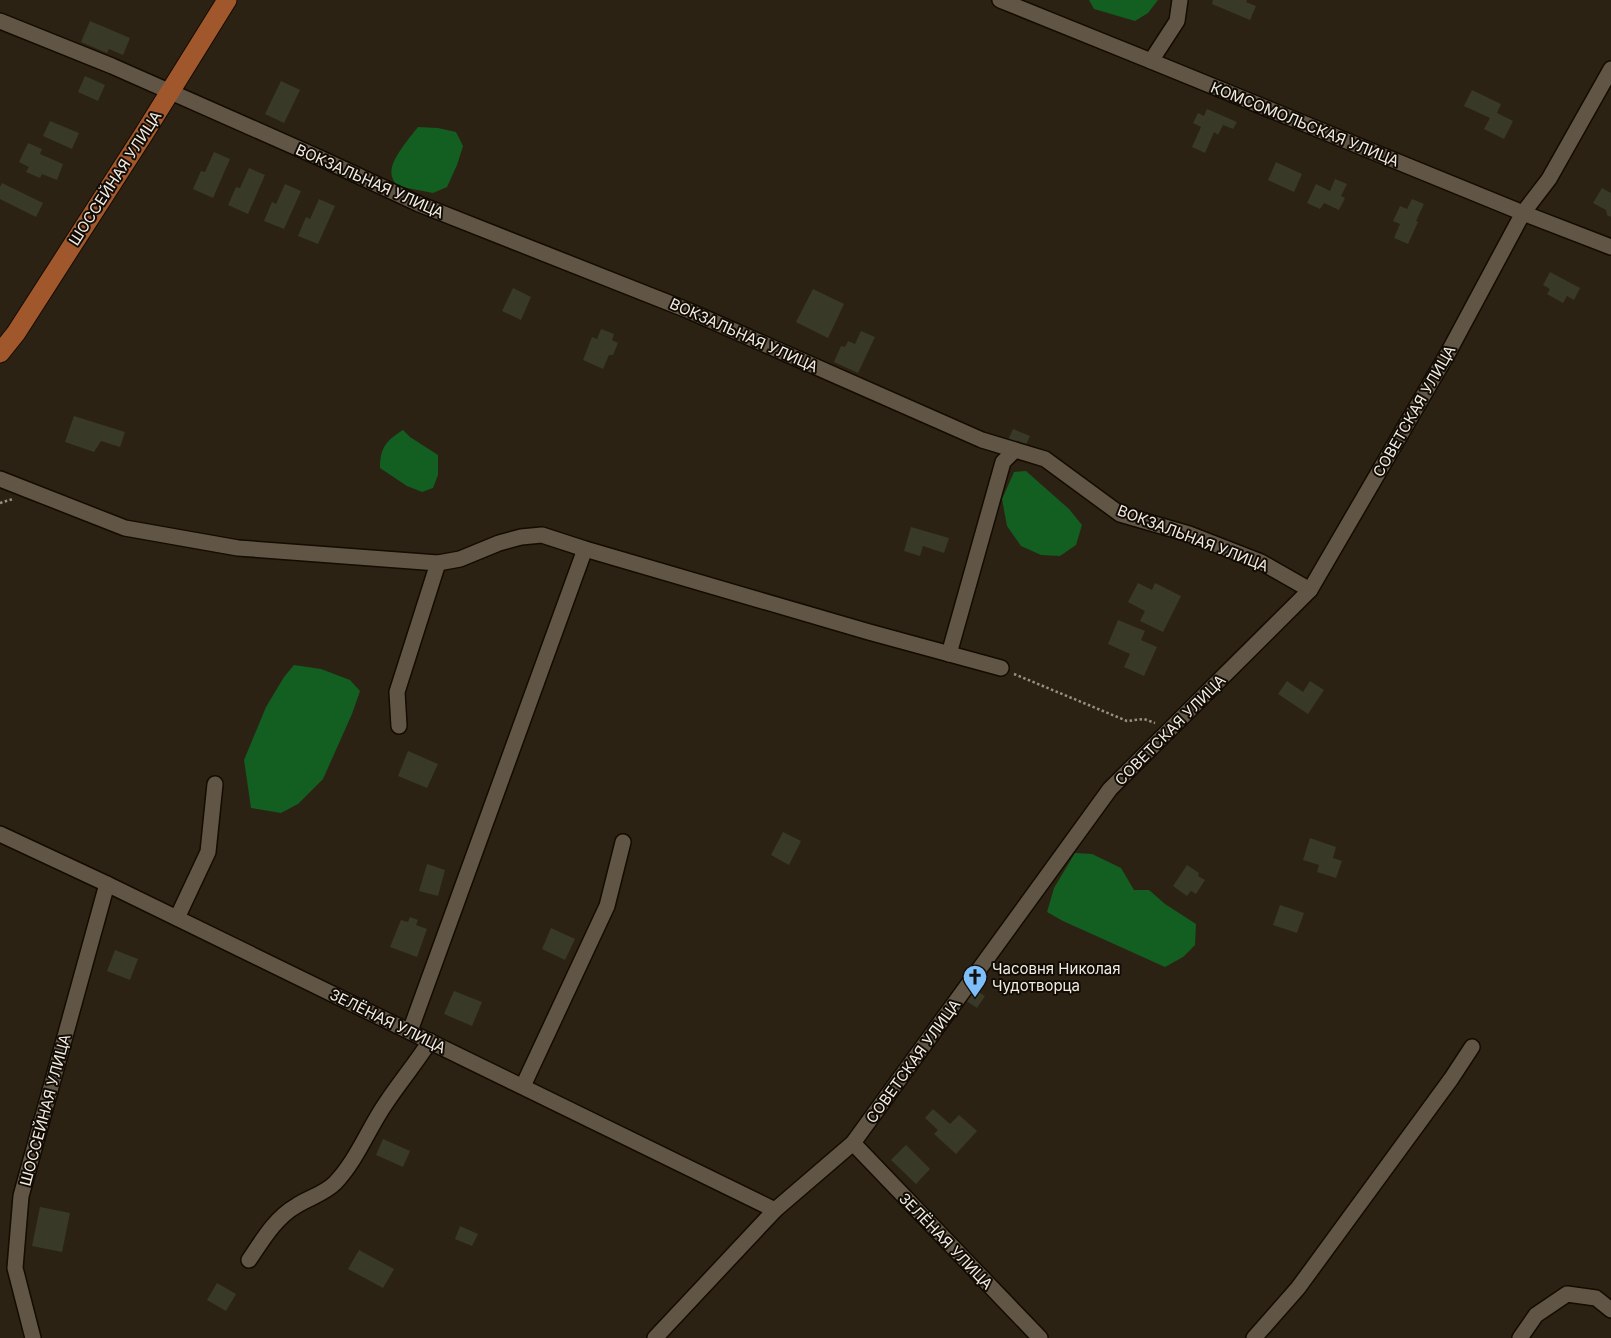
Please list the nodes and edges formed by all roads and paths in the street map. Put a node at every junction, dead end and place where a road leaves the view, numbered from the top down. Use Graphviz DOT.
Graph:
graph roads {
  1 [pos="227,0"];
  2 [pos="1000,0"];
  3 [pos="1180,0"];
  4 [pos="0,20"];
  5 [pos="1151,60"];
  6 [pos="1611,69"];
  7 [pos="169,92"];
  8 [pos="1523,213"];
  9 [pos="1611,247"];
  10 [pos="0,353"];
  11 [pos="1015,450"];
  12 [pos="0,479"];
  13 [pos="585,549"];
  14 [pos="438,563"];
  15 [pos="1310,590"];
  16 [pos="949,654"];
  17 [pos="1001,668"];
  18 [pos="398,726"];
  19 [pos="1170,729"];
  20 [pos="215,784"];
  21 [pos="0,834"];
  22 [pos="623,842"];
  23 [pos="107,884"];
  24 [pos="177,918"];
  25 [pos="410,1031"];
  26 [pos="430,1041"];
  27 [pos="1472,1047"];
  28 [pos="523,1086"];
  29 [pos="853,1143"];
  30 [pos="775,1210"];
  31 [pos="249,1260"];
  32 [pos="1611,1310"];
  33 [pos="33,1338"];
  34 [pos="655,1338"];
  35 [pos="1040,1338"];
  36 [pos="1254,1338"];
  37 [pos="1520,1338"];
  1 -- 7 [label="main road, ШОССЕЙНАЯ УЛИЦА"];
  2 -- 5 [label="street, КОМСОМОЛЬСКАЯ УЛИЦА"];
  3 -- 5 [label="street"];
  4 -- 7 [label="street, ВОКЗАЛЬНАЯ УЛИЦА"];
  5 -- 8 [label="street, КОМСОМОЛЬСКАЯ УЛИЦА"];
  6 -- 8 [label="street, СОВЕТСКАЯ УЛИЦА"];
  7 -- 10 [label="main road, ШОССЕЙНАЯ УЛИЦА"];
  7 -- 11 [label="street, ВОКЗАЛЬНАЯ УЛИЦА"];
  8 -- 9 [label="street, КОМСОМОЛЬСКАЯ УЛИЦА"];
  8 -- 15 [label="street, СОВЕТСКАЯ УЛИЦА"];
  11 -- 15 [label="street, ВОКЗАЛЬНАЯ УЛИЦА"];
  11 -- 16 [label="street"];
  12 -- 14 [label="street"];
  13 -- 14 [label="street"];
  13 -- 16 [label="street"];
  13 -- 25 [label="street"];
  14 -- 18 [label="street"];
  15 -- 19 [label="street, СОВЕТСКАЯ УЛИЦА"];
  16 -- 17 [label="street"];
  17 -- 19 [label="path"];
  19 -- 29 [label="street, СОВЕТСКАЯ УЛИЦА"];
  20 -- 24 [label="street"];
  21 -- 23 [label="street, ЗЕЛЁНАЯ УЛИЦА"];
  22 -- 28 [label="street"];
  23 -- 24 [label="street, ЗЕЛЁНАЯ УЛИЦА"];
  23 -- 33 [label="street, ШОССЕЙНАЯ УЛИЦА"];
  24 -- 25 [label="street, ЗЕЛЁНАЯ УЛИЦА"];
  25 -- 26 [label="street, ЗЕЛЁНАЯ УЛИЦА"];
  26 -- 28 [label="street, ЗЕЛЁНАЯ УЛИЦА"];
  26 -- 31 [label="street"];
  27 -- 36 [label="street"];
  28 -- 30 [label="street, ЗЕЛЁНАЯ УЛИЦА"];
  29 -- 30 [label="street, СОВЕТСКАЯ УЛИЦА"];
  29 -- 35 [label="street, ЗЕЛЁНАЯ УЛИЦА"];
  30 -- 34 [label="street, СОВЕТСКАЯ УЛИЦА"];
  32 -- 37 [label="street"];
}
